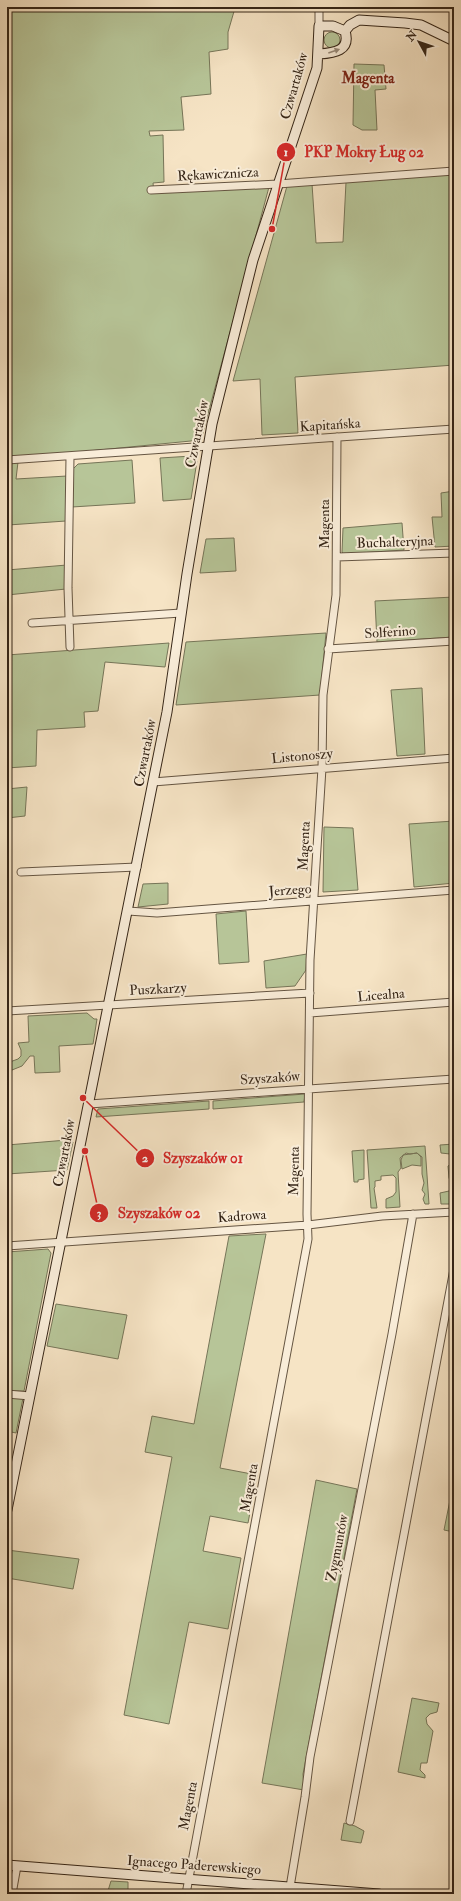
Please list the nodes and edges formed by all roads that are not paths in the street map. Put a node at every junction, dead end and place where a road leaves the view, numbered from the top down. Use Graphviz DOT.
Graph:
graph roads {
  1 [pos="319,7"];
  2 [pos="319,26"];
  3 [pos="345,31"];
  4 [pos="454,41"];
  5 [pos="318,54"];
  6 [pos="454,171"];
  7 [pos="278,184"];
  8 [pos="151,190"];
  9 [pos="454,429"];
  10 [pos="337,437"];
  11 [pos="208,446"];
  12 [pos="70,457"];
  13 [pos="7,460"];
  14 [pos="454,553"];
  15 [pos="337,557"];
  16 [pos="181,613"];
  17 [pos="69,621"];
  18 [pos="32,623"];
  19 [pos="454,641"];
  20 [pos="70,646"];
  21 [pos="328,649"];
  22 [pos="454,758"];
  23 [pos="322,768"];
  24 [pos="153,782"];
  25 [pos="137,867"];
  26 [pos="21,872"];
  27 [pos="454,890"];
  28 [pos="315,901"];
  29 [pos="128,911"];
  30 [pos="310,993"];
  31 [pos="454,1002"];
  32 [pos="109,1005"];
  33 [pos="7,1011"];
  34 [pos="310,1014"];
  35 [pos="454,1079"];
  36 [pos="309,1089"];
  37 [pos="89,1104"];
  38 [pos="454,1212"];
  39 [pos="413,1214"];
  40 [pos="308,1225"];
  41 [pos="61,1243"];
  42 [pos="7,1246"];
  43 [pos="454,1269"];
  44 [pos="7,1394"];
  45 [pos="30,1396"];
  46 [pos="7,1510"];
  47 [pos="350,1821"];
  48 [pos="7,1865"];
  49 [pos="17,1866"];
  50 [pos="188,1879"];
  51 [pos="290,1887"];
  52 [pos="331,1892"];
  53 [pos="12,1894"];
  54 [pos="186,1894"];
  55 [pos="379,1894"];
  1 -- 2 [label="street, Czwartaków"];
  2 -- 3 [label="street"];
  2 -- 5 [label="street, Czwartaków"];
  3 -- 4 [label="street"];
  5 -- 3 [label="street, one-way"];
  5 -- 7 [label="street, Czwartaków"];
  6 -- 7 [label="street, Rękawicznicza"];
  7 -- 8 [label="street, Rękawicznicza"];
  7 -- 11 [label="street, Czwartaków"];
  9 -- 10 [label="street, Kapitańska"];
  10 -- 11 [label="street, Kapitańska"];
  10 -- 15 [label="street, Magenta"];
  11 -- 12 [label="street, Kapitańska"];
  11 -- 16 [label="street, Czwartaków"];
  12 -- 13 [label="street, Kapitańska"];
  12 -- 17 [label="street"];
  14 -- 15 [label="street, Buchalteryjna"];
  15 -- 21 [label="street, Magenta"];
  16 -- 17 [label="street"];
  16 -- 24 [label="street, Czwartaków"];
  17 -- 18 [label="street"];
  17 -- 20 [label="street"];
  19 -- 21 [label="street, Solferino"];
  21 -- 23 [label="street, Magenta"];
  22 -- 23 [label="street, Listonoszy"];
  23 -- 24 [label="street, Listonoszy"];
  23 -- 28 [label="street, Magenta"];
  24 -- 25 [label="street, Czwartaków"];
  25 -- 26 [label="street"];
  25 -- 29 [label="street, Czwartaków"];
  27 -- 28 [label="street, Jerzego"];
  28 -- 29 [label="street, Jerzego"];
  28 -- 30 [label="street, Magenta"];
  29 -- 32 [label="street, Czwartaków"];
  30 -- 32 [label="street, Puszkarzy"];
  30 -- 34 [label="street, Magenta"];
  31 -- 34 [label="street, Licealna"];
  32 -- 33 [label="street, Puszkarzy"];
  32 -- 37 [label="street, Czwartaków"];
  34 -- 36 [label="street, Magenta"];
  35 -- 36 [label="street, Szyszaków"];
  36 -- 37 [label="street, Szyszaków"];
  36 -- 40 [label="street, Magenta"];
  37 -- 41 [label="street, Czwartaków"];
  38 -- 39 [label="street, Kadrowa"];
  39 -- 40 [label="street, Kadrowa"];
  39 -- 51 [label="street, Zygmuntów"];
  40 -- 41 [label="street, Kadrowa"];
  40 -- 50 [label="street, Magenta"];
  41 -- 42 [label="street, Kadrowa"];
  41 -- 45 [label="street, Czwartaków"];
  43 -- 47 [label="street"];
  44 -- 45 [label="street"];
  45 -- 46 [label="street, Czwartaków"];
  48 -- 49 [label="street, Ignacego Paderewskiego"];
  49 -- 50 [label="street, Ignacego Paderewskiego"];
  49 -- 53 [label="street"];
  50 -- 51 [label="street, Ignacego Paderewskiego"];
  50 -- 54 [label="street, Magenta"];
  51 -- 52 [label="street, Ignacego Paderewskiego"];
  52 -- 55 [label="street, Ignacego Paderewskiego"];
}
